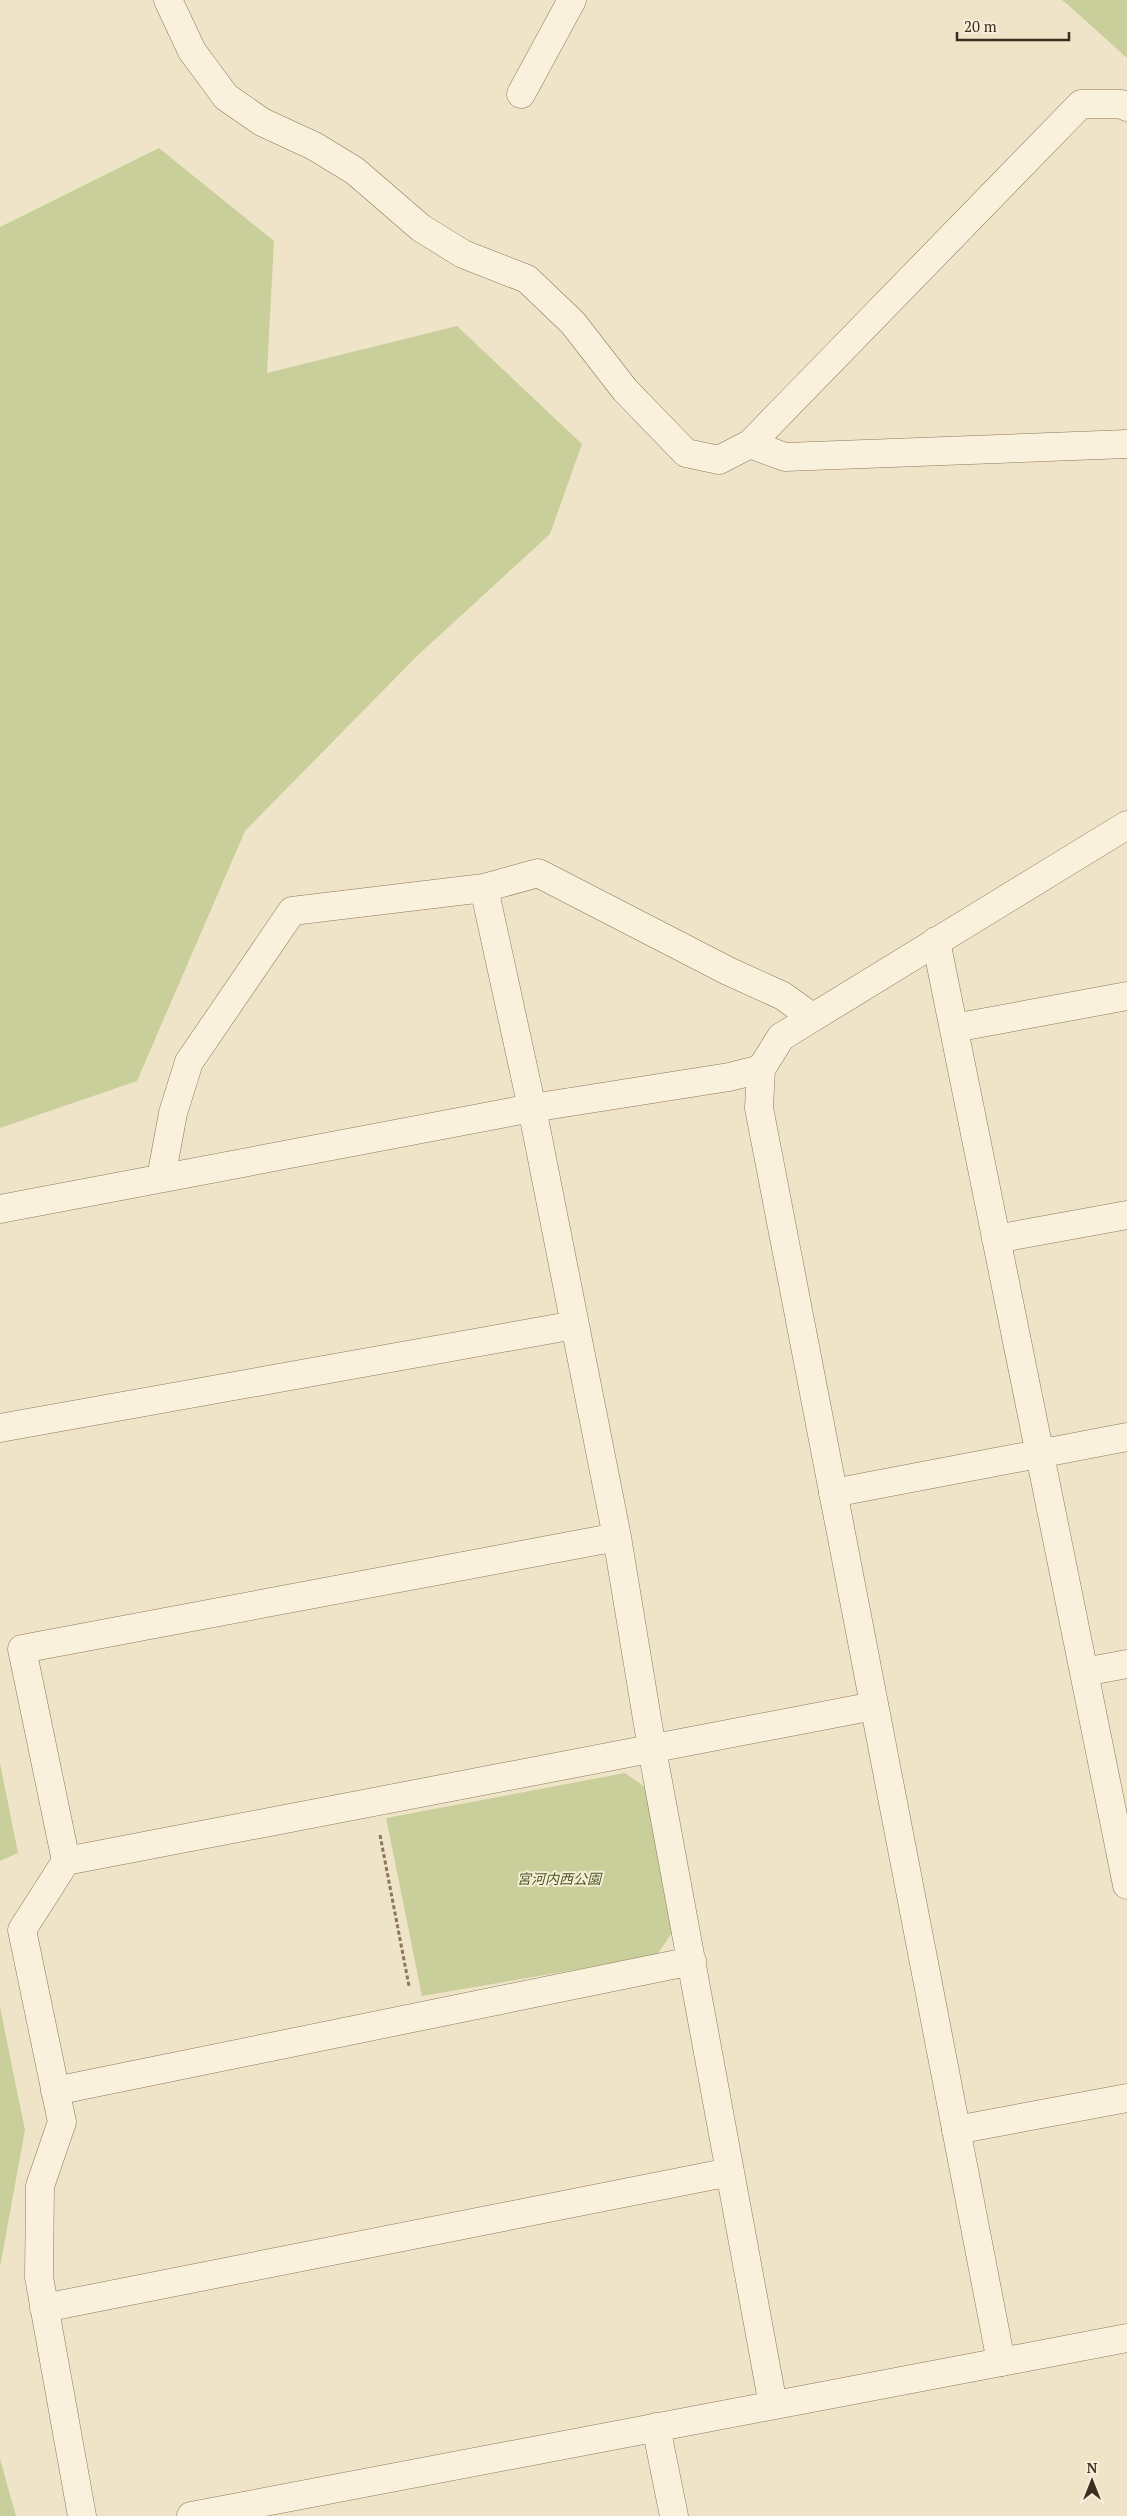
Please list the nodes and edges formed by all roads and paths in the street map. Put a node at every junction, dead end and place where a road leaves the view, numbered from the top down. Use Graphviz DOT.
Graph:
graph roads {
  1 [pos="168,0"];
  2 [pos="572,0"];
  3 [pos="521,94"];
  4 [pos="1127,107"];
  5 [pos="750,444"];
  6 [pos="1127,444"];
  7 [pos="1127,825"];
  8 [pos="484,888"];
  9 [pos="936,941"];
  10 [pos="1127,996"];
  11 [pos="812,1017"];
  12 [pos="954,1028"];
  13 [pos="761,1069"];
  14 [pos="532,1108"];
  15 [pos="161,1178"];
  16 [pos="0,1209"];
  17 [pos="1127,1215"];
  18 [pos="996,1239"];
  19 [pos="575,1325"];
  20 [pos="0,1428"];
  21 [pos="1127,1437"];
  22 [pos="1040,1453"];
  23 [pos="833,1493"];
  24 [pos="616,1537"];
  25 [pos="11,1651"];
  26 [pos="1127,1664"];
  27 [pos="1084,1672"];
  28 [pos="874,1706"];
  29 [pos="652,1748"];
  30 [pos="374,1802"];
  31 [pos="66,1861"];
  32 [pos="1127,1882"];
  33 [pos="692,1961"];
  34 [pos="414,2017"];
  35 [pos="55,2090"];
  36 [pos="1127,2098"];
  37 [pos="956,2130"];
  38 [pos="730,2172"];
  39 [pos="44,2308"];
  40 [pos="1127,2338"];
  41 [pos="1001,2362"];
  42 [pos="773,2405"];
  43 [pos="656,2428"];
  44 [pos="82,2516"];
  45 [pos="191,2516"];
  46 [pos="674,2516"];
  1 -- 5 [label="street"];
  2 -- 3 [label="street"];
  4 -- 5 [label="street"];
  5 -- 6 [label="street"];
  7 -- 9 [label="street"];
  8 -- 11 [label="street"];
  8 -- 14 [label="street"];
  8 -- 15 [label="street"];
  9 -- 11 [label="street"];
  9 -- 12 [label="street"];
  10 -- 12 [label="street"];
  11 -- 13 [label="street"];
  12 -- 18 [label="street"];
  13 -- 14 [label="street"];
  13 -- 23 [label="street"];
  14 -- 15 [label="street"];
  14 -- 19 [label="street"];
  15 -- 16 [label="street"];
  17 -- 18 [label="street"];
  18 -- 22 [label="street"];
  19 -- 20 [label="street"];
  19 -- 24 [label="street"];
  21 -- 22 [label="street"];
  22 -- 23 [label="street"];
  22 -- 27 [label="street"];
  23 -- 28 [label="street"];
  24 -- 25 [label="street"];
  24 -- 29 [label="street"];
  25 -- 31 [label="street"];
  26 -- 27 [label="street"];
  27 -- 32 [label="street"];
  28 -- 29 [label="street"];
  28 -- 37 [label="street"];
  29 -- 30 [label="street"];
  29 -- 33 [label="street"];
  30 -- 31 [label="street"];
  30 -- 34 [label="path"];
  31 -- 35 [label="street"];
  33 -- 34 [label="street"];
  33 -- 38 [label="street"];
  34 -- 35 [label="street"];
  35 -- 39 [label="street"];
  36 -- 37 [label="street"];
  37 -- 41 [label="street"];
  38 -- 39 [label="street"];
  38 -- 42 [label="street"];
  39 -- 44 [label="street"];
  40 -- 41 [label="street"];
  41 -- 42 [label="street"];
  42 -- 43 [label="street"];
  43 -- 45 [label="street"];
  43 -- 46 [label="street"];
}
